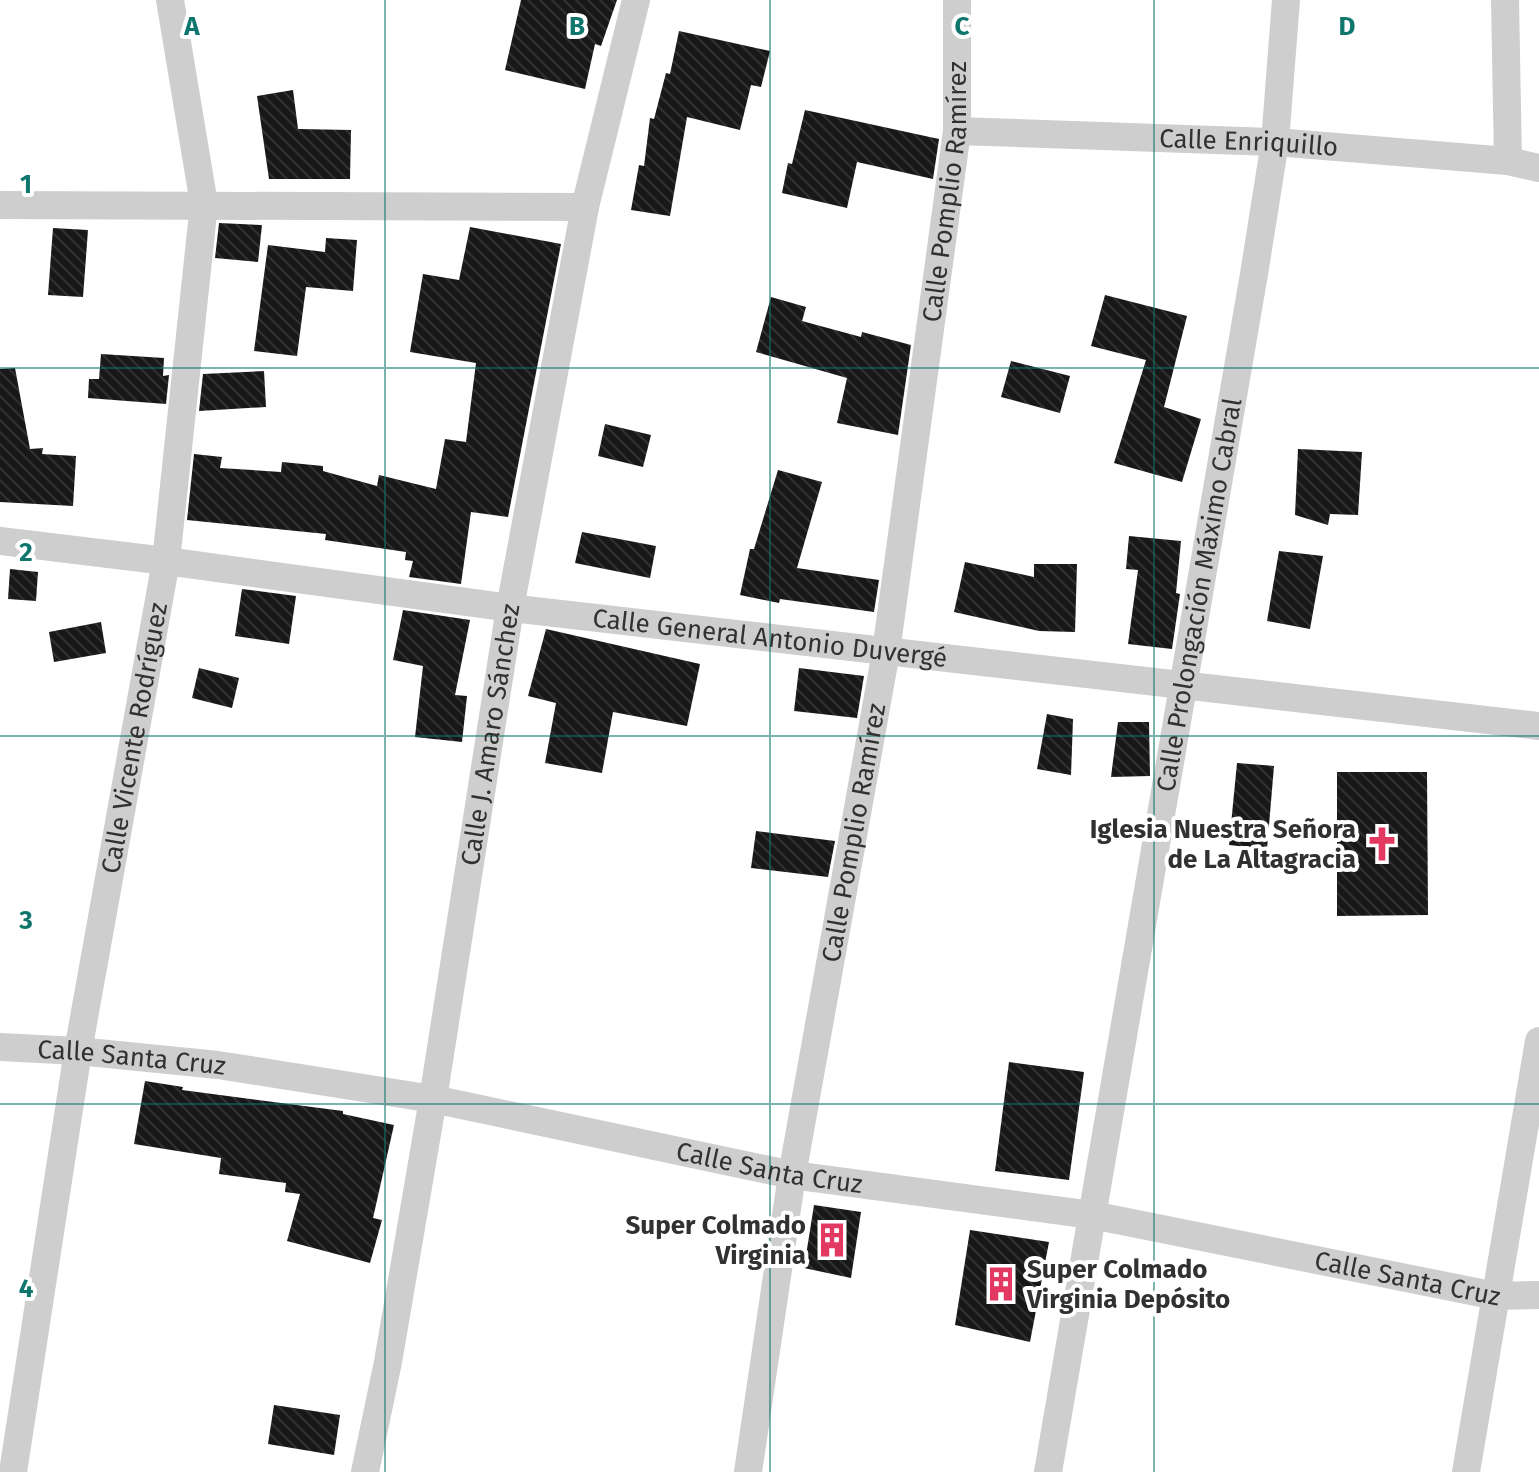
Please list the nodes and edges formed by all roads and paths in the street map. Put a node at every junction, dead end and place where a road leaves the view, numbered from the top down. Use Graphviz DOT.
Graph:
graph roads {
  1 [pos="170,0"];
  2 [pos="636,0"];
  3 [pos="957,0"];
  4 [pos="1286,0"];
  5 [pos="1505,0"];
  6 [pos="957,131"];
  7 [pos="1275,142"];
  8 [pos="1508,161"];
  9 [pos="1539,168"];
  10 [pos="204,204"];
  11 [pos="0,205"];
  12 [pos="585,207"];
  13 [pos="0,541"];
  14 [pos="166,561"];
  15 [pos="510,608"];
  16 [pos="886,652"];
  17 [pos="1182,685"];
  18 [pos="1539,726"];
  19 [pos="1539,1041"];
  20 [pos="0,1047"];
  21 [pos="78,1051"];
  22 [pos="433,1099"];
  23 [pos="792,1175"];
  24 [pos="1092,1215"];
  25 [pos="1539,1295"];
  26 [pos="1496,1296"];
  27 [pos="13,1472"];
  28 [pos="365,1472"];
  29 [pos="748,1472"];
  30 [pos="1048,1472"];
  31 [pos="1466,1472"];
  1 -- 10 [label="street, Calle Vicente Rodríguez"];
  2 -- 12 [label="street, Calle J. Amaro Sánchez"];
  3 -- 6 [label="street, Calle Pomplio Ramírez"];
  4 -- 7 [label="street, Calle Prolongación Máximo Cabral"];
  5 -- 8 [label="street"];
  6 -- 7 [label="street, Calle Enriquillo"];
  6 -- 16 [label="street, Calle Pomplio Ramírez"];
  7 -- 8 [label="street, Calle Enriquillo"];
  7 -- 17 [label="street, Calle Prolongación Máximo Cabral"];
  8 -- 9 [label="street, Calle Enriquillo"];
  10 -- 11 [label="street"];
  10 -- 12 [label="street"];
  10 -- 14 [label="street, Calle Vicente Rodríguez"];
  12 -- 15 [label="street, Calle J. Amaro Sánchez"];
  13 -- 14 [label="street, Calle General Antonio Duvergé"];
  14 -- 15 [label="street, Calle General Antonio Duvergé"];
  14 -- 21 [label="street, Calle Vicente Rodríguez"];
  15 -- 16 [label="street, Calle General Antonio Duvergé"];
  15 -- 22 [label="street, Calle J. Amaro Sánchez"];
  16 -- 17 [label="street, Calle General Antonio Duvergé"];
  16 -- 23 [label="street, Calle Pomplio Ramírez"];
  17 -- 18 [label="street, Calle General Antonio Duvergé"];
  17 -- 24 [label="street, Calle Prolongación Máximo Cabral"];
  19 -- 26 [label="street"];
  20 -- 21 [label="street, Calle Santa Cruz"];
  21 -- 22 [label="street, Calle Santa Cruz"];
  21 -- 27 [label="street, Calle Vicente Rodríguez"];
  22 -- 23 [label="street, Calle Santa Cruz"];
  22 -- 28 [label="street, Calle J. Amaro Sánchez"];
  23 -- 24 [label="street, Calle Santa Cruz"];
  23 -- 29 [label="street, Calle Pomplio Ramírez"];
  24 -- 26 [label="street, Calle Santa Cruz"];
  24 -- 30 [label="street, Calle Prolongación Máximo Cabral"];
  25 -- 26 [label="street, Calle Santa Cruz"];
  26 -- 31 [label="street"];
}
